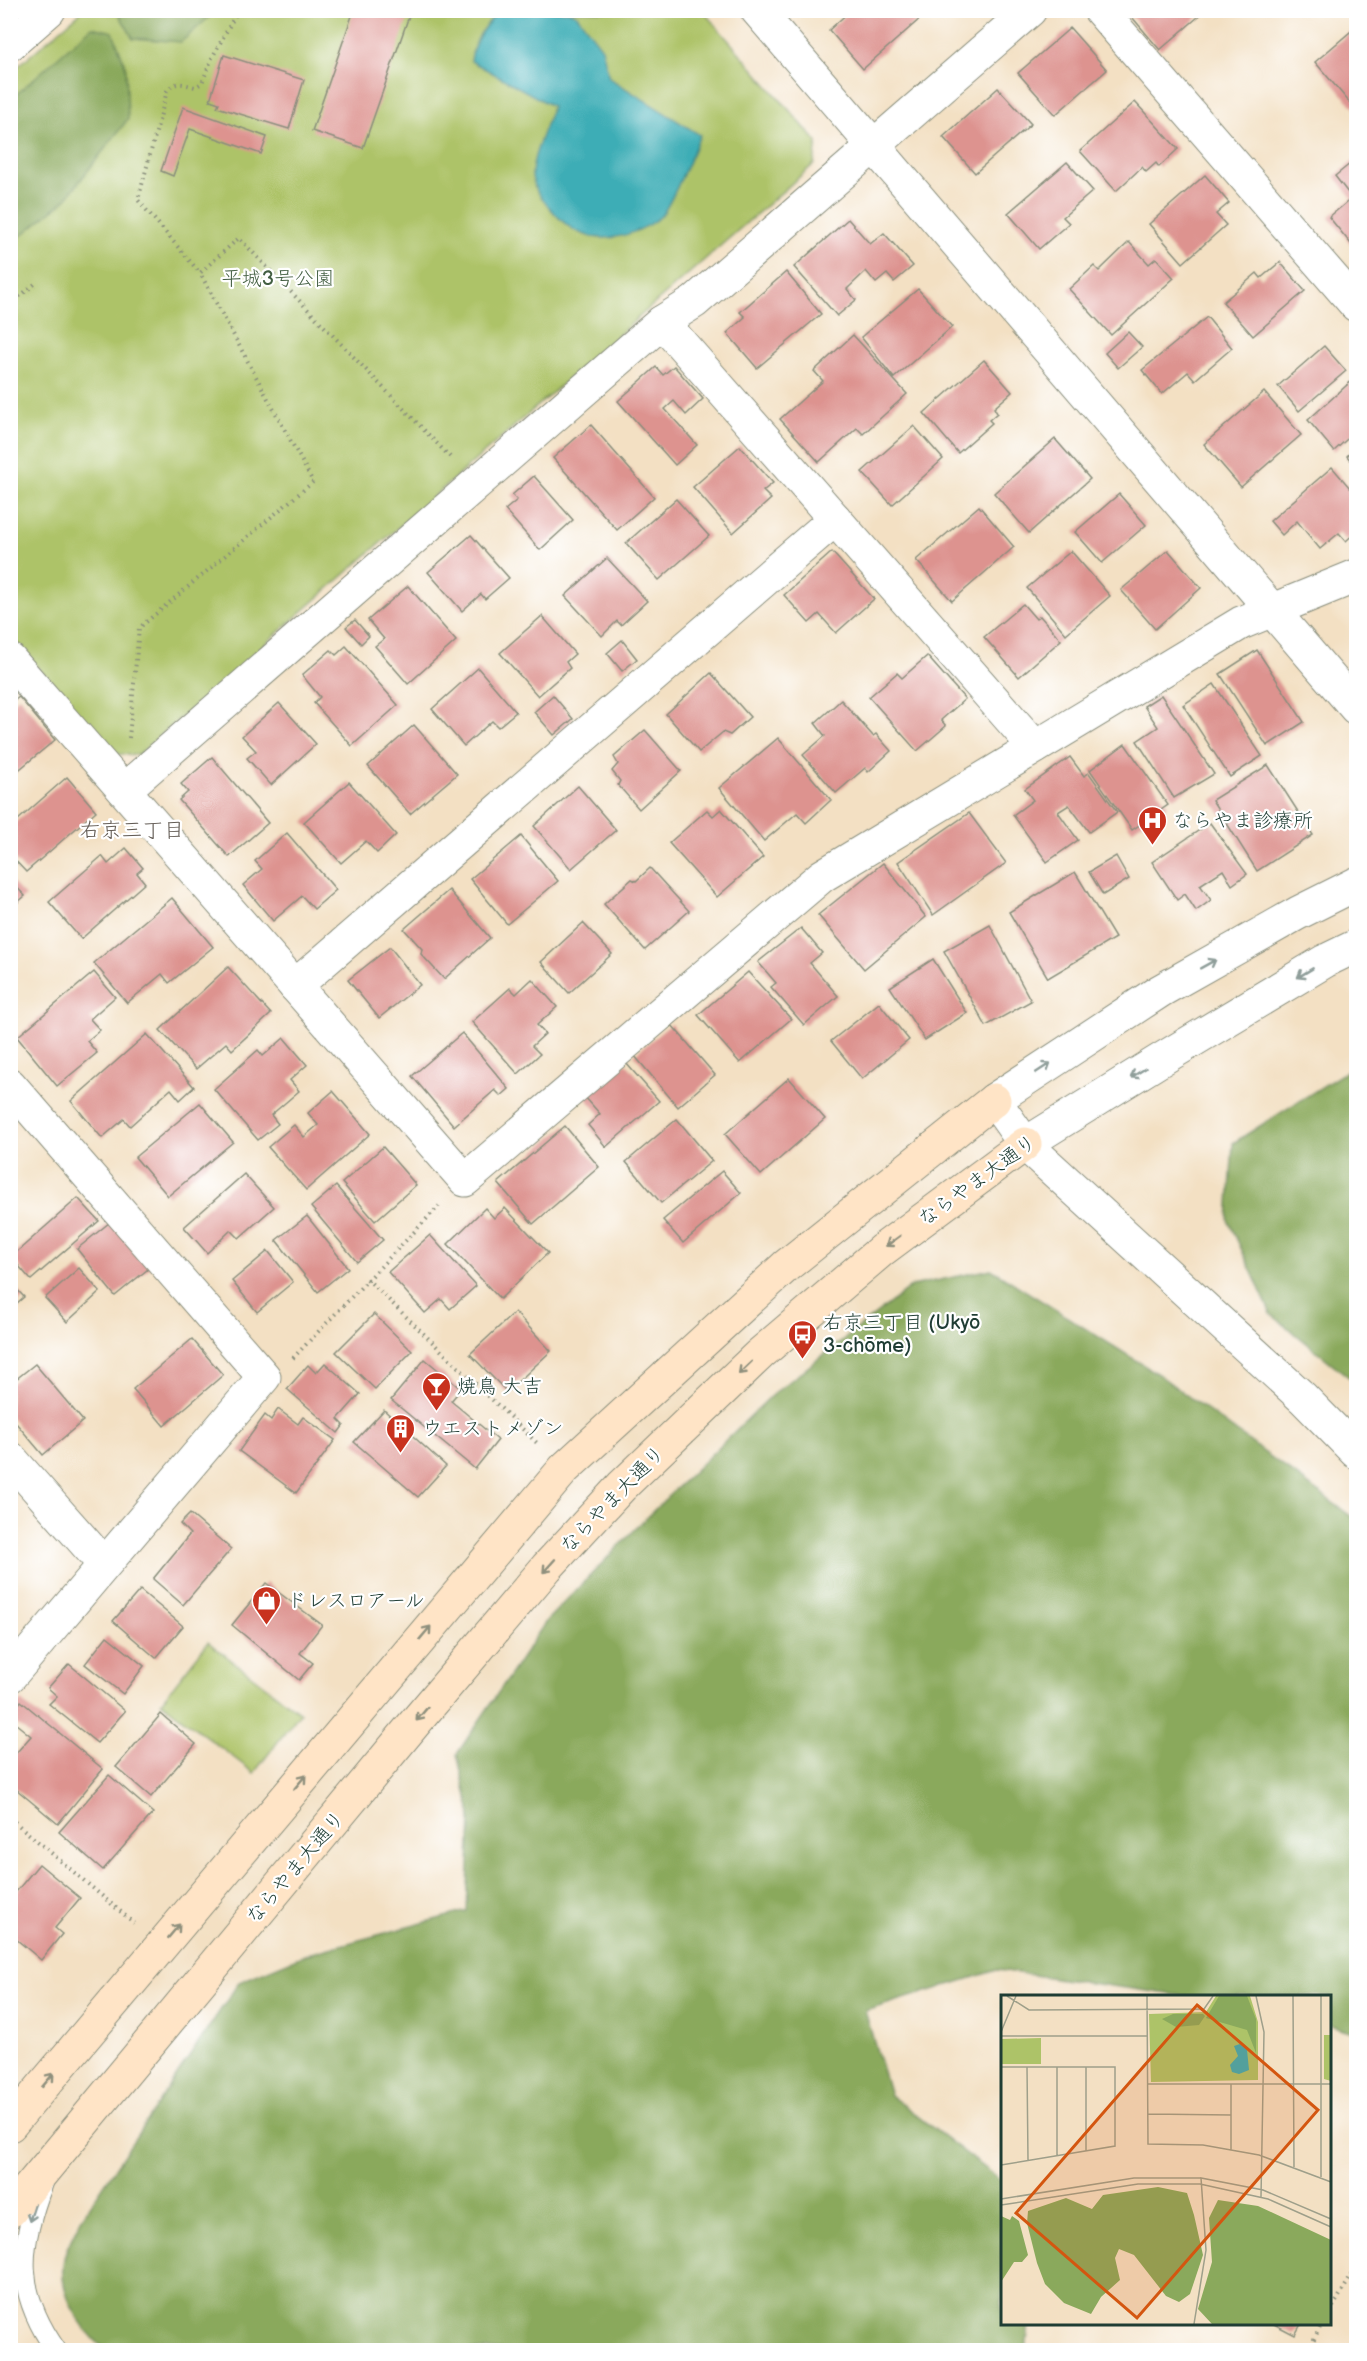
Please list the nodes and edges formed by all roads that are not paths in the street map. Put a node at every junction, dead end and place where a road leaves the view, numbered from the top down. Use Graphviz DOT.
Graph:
graph roads {
  1 [pos="49,10"];
  2 [pos="757,10"];
  3 [pos="1030,10"];
  4 [pos="1100,10"];
  5 [pos="10,44"];
  6 [pos="874,147"];
  7 [pos="1356,305"];
  8 [pos="662,322"];
  9 [pos="835,519"];
  10 [pos="1356,576"];
  11 [pos="1273,610"];
  12 [pos="10,660"];
  13 [pos="1356,708"];
  14 [pos="1035,747"];
  15 [pos="124,790"];
  16 [pos="1356,884"];
  17 [pos="1356,946"];
  18 [pos="296,986"];
  19 [pos="10,1085"];
  20 [pos="994,1100"];
  21 [pos="1025,1144"];
  22 [pos="1356,1452"];
  23 [pos="10,1458"];
  24 [pos="104,1564"];
  25 [pos="10,1676"];
  26 [pos="10,2125"];
  27 [pos="53,2158"];
  28 [pos="10,2211"];
  29 [pos="56,2350"];
  1 -- 5 [label="street"];
  2 -- 6 [label="street"];
  3 -- 6 [label="street"];
  4 -- 7 [label="street"];
  6 -- 8 [label="street"];
  6 -- 11 [label="street"];
  8 -- 9 [label="street"];
  8 -- 15 [label="street"];
  9 -- 14 [label="street"];
  9 -- 18 [label="street"];
  10 -- 11 [label="street"];
  11 -- 13 [label="street"];
  11 -- 14 [label="street"];
  12 -- 15 [label="street"];
  14 -- 18 [label="street"];
  15 -- 18 [label="street"];
  20 -- 16 [label="street, one-way"];
  17 -- 21 [label="street, ならやま大通り, one-way"];
  19 -- 24 [label="street"];
  20 -- 21 [label="street"];
  26 -- 20 [label="main road, one-way"];
  21 -- 22 [label="street"];
  21 -- 27 [label="main road, ならやま大通り, one-way"];
  23 -- 24 [label="street"];
  24 -- 25 [label="street"];
  27 -- 28 [label="main road, ならやま大通り"];
  27 -- 29 [label="lane, one-way"];
}
